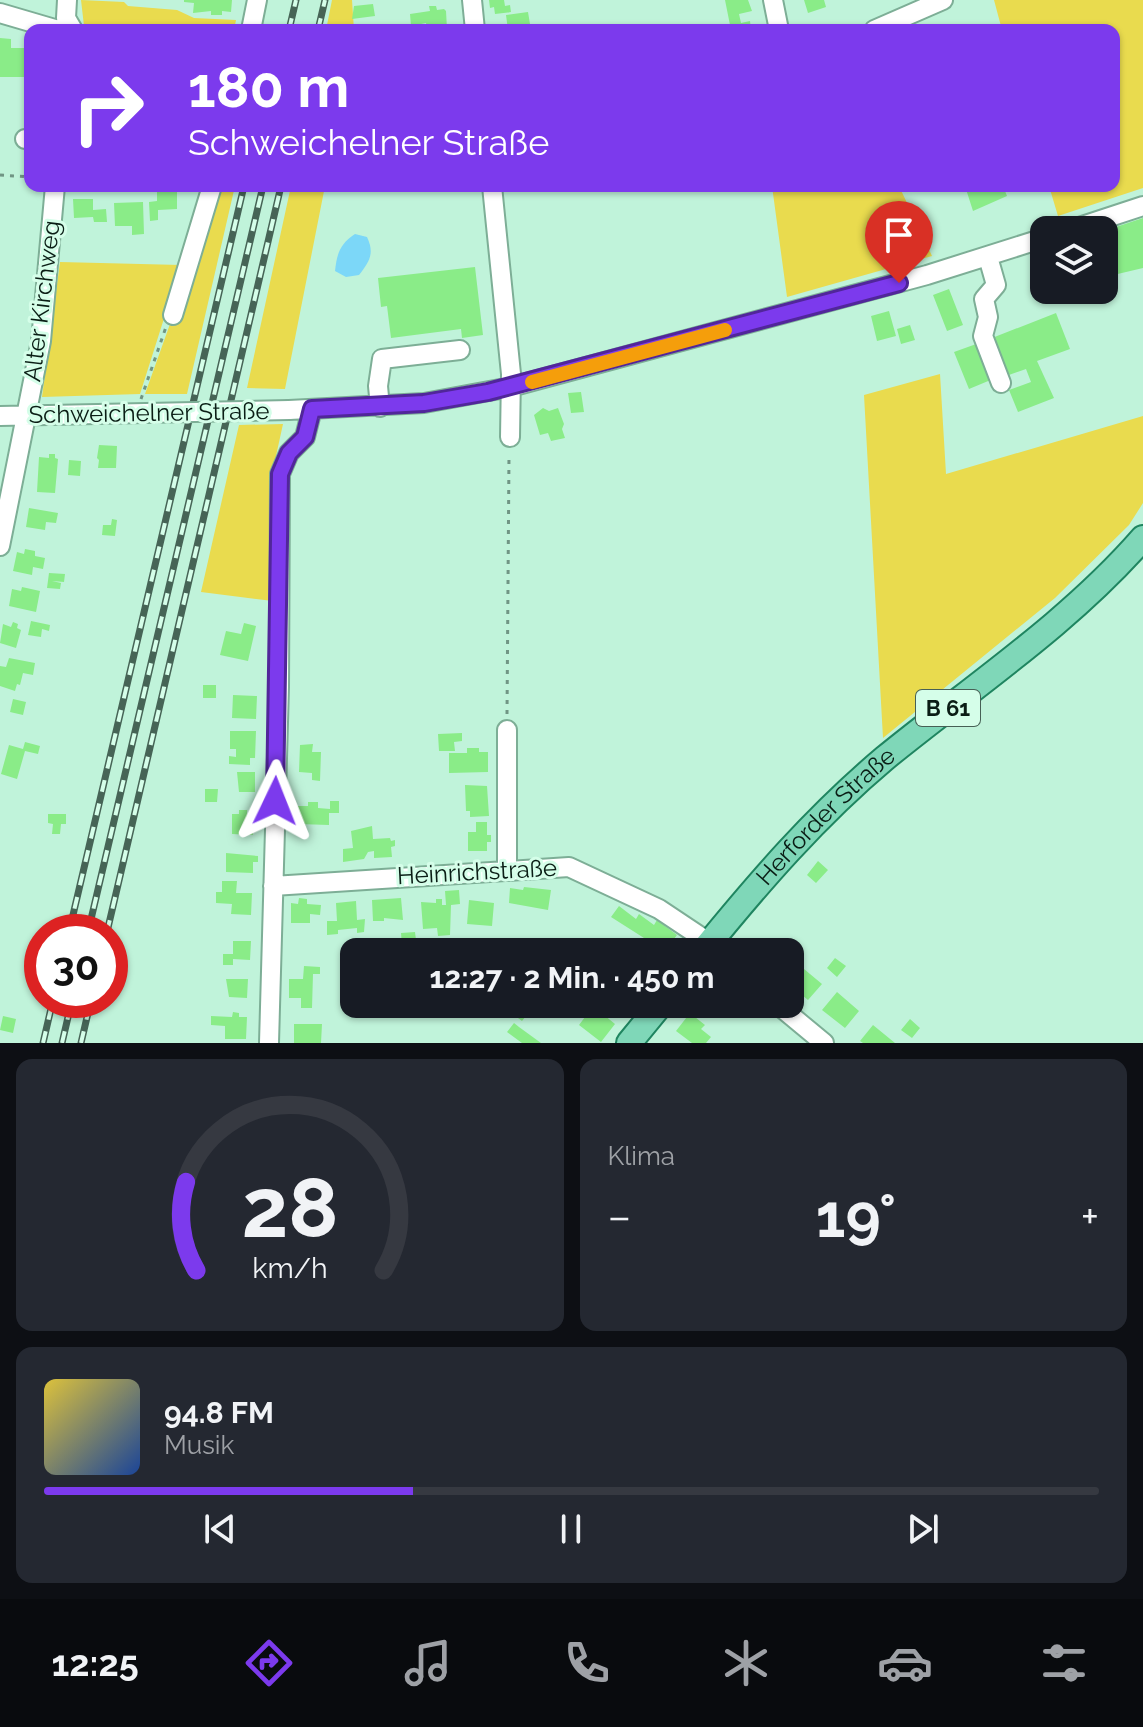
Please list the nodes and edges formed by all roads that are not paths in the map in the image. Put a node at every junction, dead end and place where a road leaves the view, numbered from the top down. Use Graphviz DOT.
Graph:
graph roads {
  1 [pos="257,0"];
  2 [pos="472,0"];
  3 [pos="773,0"];
  4 [pos="943,0"];
  5 [pos="0,13"];
  6 [pos="65,22"];
  7 [pos="252,24"];
  8 [pos="474,24"];
  9 [pos="778,24"];
  10 [pos="888,24"];
  11 [pos="54,192"];
  12 [pos="210,192"];
  13 [pos="493,192"];
  14 [pos="1143,206"];
  15 [pos="1113,216"];
  16 [pos="1030,243"];
  17 [pos="988,257"];
  18 [pos="173,315"];
  19 [pos="460,350"];
  20 [pos="1001,383"];
  21 [pos="511,387"];
  22 [pos="380,407"];
  23 [pos="312,409"];
  24 [pos="26,415"];
  25 [pos="0,416"];
  26 [pos="510,437"];
  27 [pos="1143,538"];
  28 [pos="0,546"];
  29 [pos="507,730"];
  30 [pos="507,869"];
  31 [pos="273,886"];
  32 [pos="695,938"];
  33 [pos="717,938"];
  34 [pos="650,1018"];
  35 [pos="794,1018"];
  36 [pos="269,1043"];
  37 [pos="629,1043"];
  38 [pos="824,1043"];
  1 -- 7 [label="street"];
  2 -- 8 [label="street"];
  3 -- 9 [label="street"];
  4 -- 10 [label="street"];
  5 -- 6 [label="street"];
  11 -- 24 [label="street, Alter Kirchweg"];
  12 -- 18 [label="street"];
  13 -- 21 [label="street"];
  14 -- 15 [label="street"];
  16 -- 17 [label="street, Schweichelner Straße"];
  17 -- 20 [label="street"];
  17 -- 21 [label="street, Schweichelner Straße"];
  19 -- 22 [label="street"];
  21 -- 22 [label="street, Schweichelner Straße"];
  21 -- 26 [label="street"];
  22 -- 23 [label="street, Schweichelner Straße"];
  23 -- 24 [label="street, Schweichelner Straße, bridge"];
  23 -- 31 [label="street"];
  24 -- 25 [label="street, Schweichelner Straße"];
  24 -- 28 [label="street, Alter Kirchweg"];
  27 -- 33 [label="main road, Herforder Straße / B 61"];
  29 -- 30 [label="street"];
  30 -- 31 [label="street, Heinrichstraße"];
  30 -- 32 [label="street, Heinrichstraße"];
  31 -- 36 [label="street"];
  34 -- 37 [label="main road"];
  35 -- 38 [label="street"];
}
